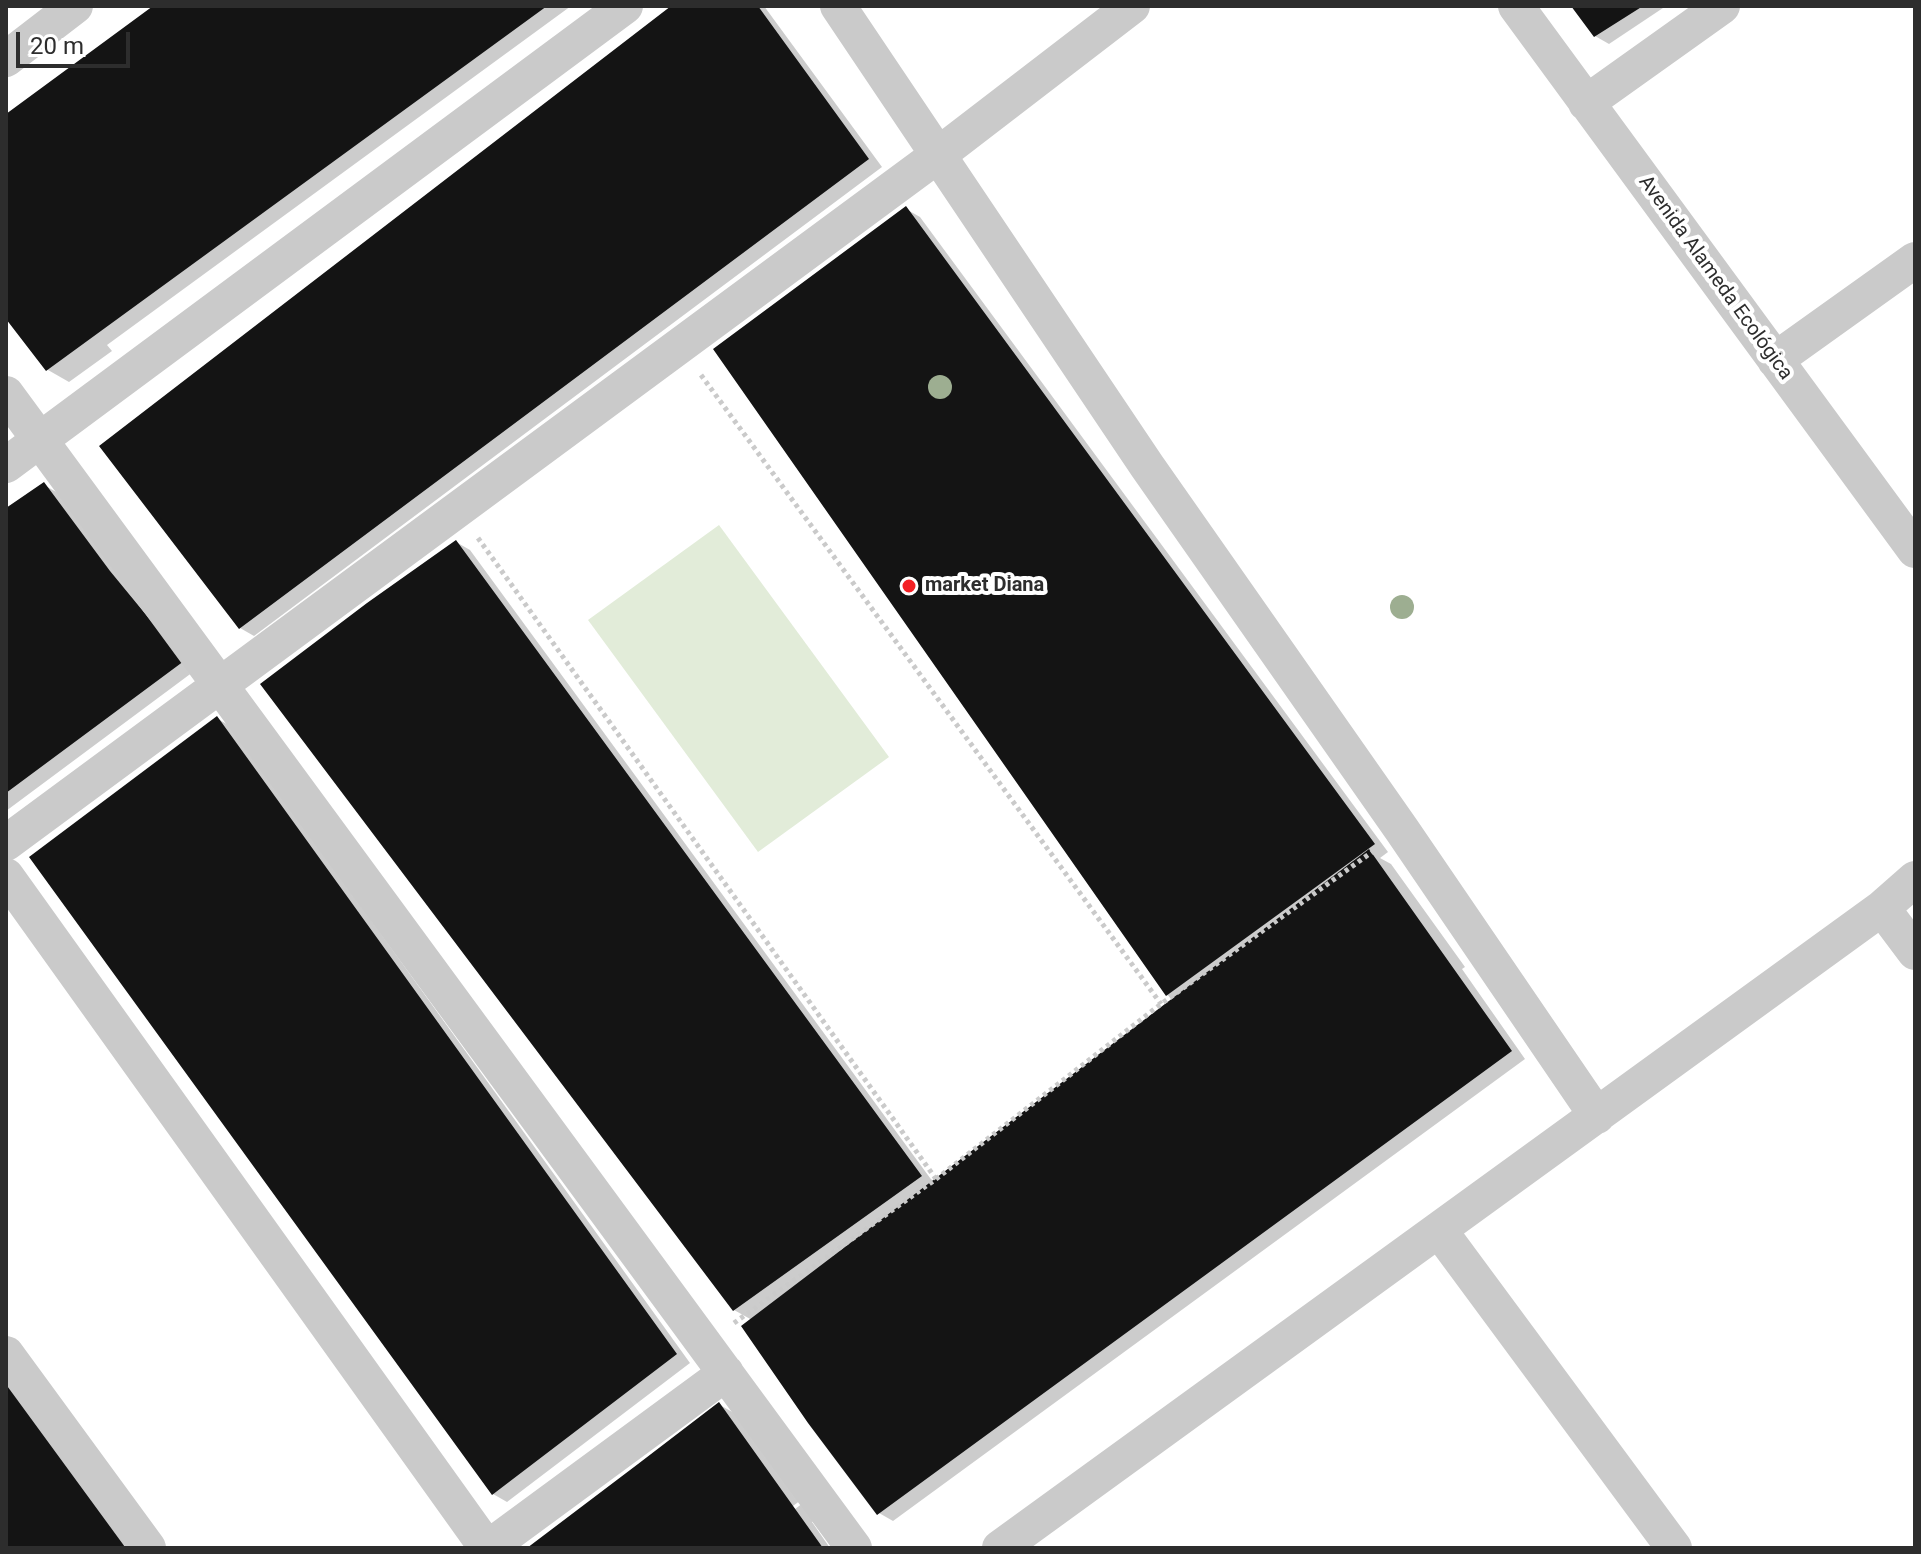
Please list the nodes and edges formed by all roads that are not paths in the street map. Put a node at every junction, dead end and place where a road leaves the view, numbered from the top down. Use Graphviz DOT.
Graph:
graph roads {
  1 [pos="75,6"];
  2 [pos="625,6"];
  3 [pos="838,6"];
  4 [pos="1132,6"];
  5 [pos="1516,6"];
  6 [pos="1722,6"];
  7 [pos="6,59"];
  8 [pos="1586,103"];
  9 [pos="938,155"];
  10 [pos="1915,260"];
  11 [pos="1775,360"];
  12 [pos="6,394"];
  13 [pos="40,440"];
  14 [pos="6,465"];
  15 [pos="1915,550"];
  16 [pos="221,686"];
  17 [pos="6,843"];
  18 [pos="6,876"];
  19 [pos="1915,879"];
  20 [pos="1882,908"];
  21 [pos="1915,952"];
  22 [pos="1597,1116"];
  23 [pos="1439,1230"];
  24 [pos="6,1354"];
  25 [pos="726,1373"];
  26 [pos="148,1548"];
  27 [pos="488,1548"];
  28 [pos="854,1548"];
  29 [pos="1000,1548"];
  30 [pos="1674,1548"];
  1 -- 7 [label="street"];
  2 -- 13 [label="street"];
  3 -- 9 [label="street"];
  4 -- 9 [label="street"];
  5 -- 8 [label="street, Avenida Alameda Ecológica"];
  6 -- 8 [label="street"];
  8 -- 11 [label="street, Avenida Alameda Ecológica"];
  9 -- 16 [label="street"];
  9 -- 22 [label="street"];
  10 -- 11 [label="street"];
  11 -- 15 [label="street, Avenida Alameda Ecológica"];
  12 -- 13 [label="street"];
  13 -- 14 [label="street"];
  13 -- 16 [label="street"];
  16 -- 17 [label="street"];
  16 -- 25 [label="street"];
  18 -- 27 [label="street"];
  19 -- 20 [label="street"];
  20 -- 21 [label="street"];
  20 -- 22 [label="street"];
  22 -- 23 [label="street"];
  23 -- 29 [label="street"];
  23 -- 30 [label="street"];
  24 -- 26 [label="street"];
  25 -- 27 [label="street"];
  25 -- 28 [label="street"];
}
